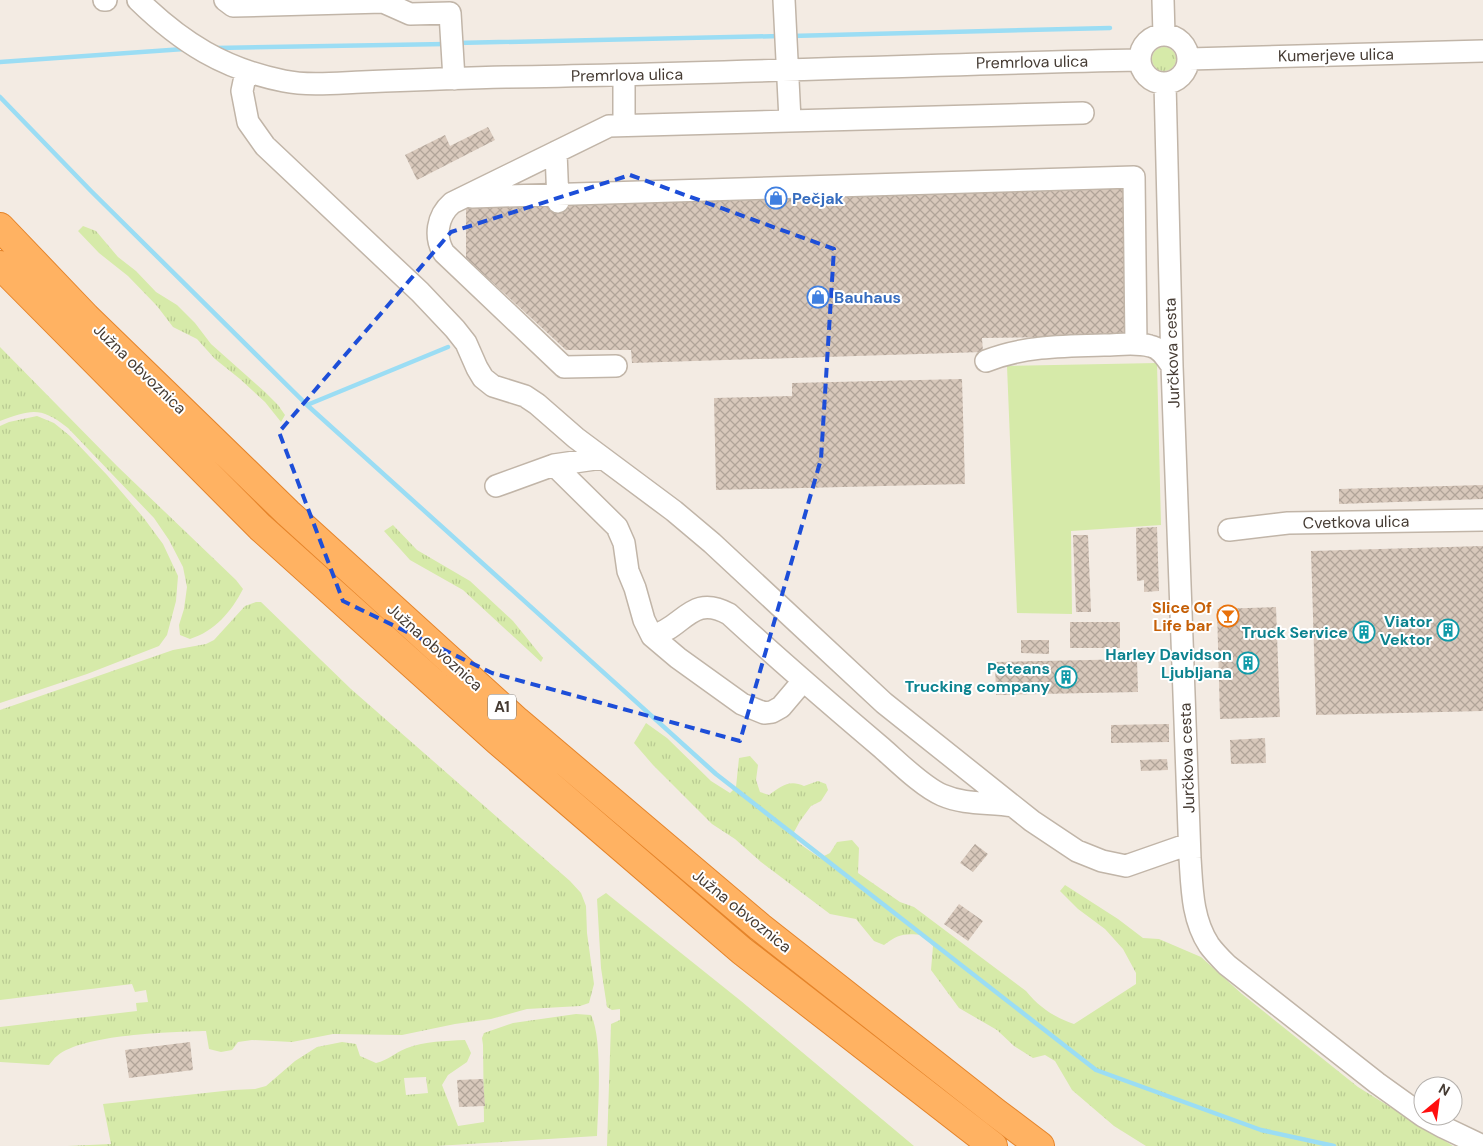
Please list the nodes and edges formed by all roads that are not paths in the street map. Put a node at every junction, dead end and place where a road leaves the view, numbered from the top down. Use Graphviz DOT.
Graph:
graph roads {
  1 [pos="138,0"];
  2 [pos="225,0"];
  3 [pos="784,0"];
  4 [pos="1162,0"];
  5 [pos="1164,35"];
  6 [pos="1483,52"];
  7 [pos="1189,59"];
  8 [pos="1140,60"];
  9 [pos="787,70"];
  10 [pos="246,72"];
  11 [pos="624,75"];
  12 [pos="454,79"];
  13 [pos="1165,83"];
  14 [pos="1083,112"];
  15 [pos="790,120"];
  16 [pos="624,125"];
  17 [pos="556,152"];
  18 [pos="464,197"];
  19 [pos="558,198"];
  20 [pos="0,227"];
  21 [pos="0,265"];
  22 [pos="1136,344"];
  23 [pos="986,361"];
  24 [pos="616,366"];
  25 [pos="1172,366"];
  26 [pos="602,458"];
  27 [pos="554,465"];
  28 [pos="496,486"];
  29 [pos="1483,520"];
  30 [pos="1229,530"];
  31 [pos="652,636"];
  32 [pos="803,681"];
  33 [pos="1014,806"];
  34 [pos="1189,844"];
  35 [pos="1413,1109"];
  36 [pos="1441,1126"];
  37 [pos="993,1146"];
  38 [pos="1040,1146"];
  39 [pos="1483,1146"];
  1 -- 10 [label="street, Premrlova ulica"];
  2 -- 12 [label="street"];
  3 -- 9 [label="street"];
  4 -- 5 [label="street"];
  5 -- 7 [label="street"];
  5 -- 8 [label="street"];
  6 -- 7 [label="street, Kumerjeve ulica"];
  7 -- 13 [label="street"];
  8 -- 9 [label="street, Premrlova ulica"];
  8 -- 13 [label="street"];
  9 -- 11 [label="street, Premrlova ulica"];
  9 -- 15 [label="street"];
  10 -- 12 [label="street, Premrlova ulica"];
  10 -- 26 [label="street"];
  11 -- 12 [label="street, Premrlova ulica"];
  11 -- 16 [label="street"];
  13 -- 25 [label="street, Jurčkova cesta"];
  14 -- 15 [label="street"];
  15 -- 16 [label="street"];
  16 -- 17 [label="street"];
  17 -- 18 [label="street"];
  17 -- 19 [label="street"];
  18 -- 19 [label="street"];
  18 -- 24 [label="street"];
  19 -- 22 [label="street"];
  20 -- 38 [label="highway, Južna obvoznica / A1"];
  21 -- 37 [label="highway, Južna obvoznica / A1"];
  22 -- 23 [label="street"];
  22 -- 25 [label="street"];
  25 -- 34 [label="street, Jurčkova cesta"];
  26 -- 27 [label="street"];
  26 -- 33 [label="street"];
  27 -- 28 [label="street"];
  27 -- 31 [label="street"];
  29 -- 30 [label="street, Cvetkova ulica"];
  31 -- 32 [label="street"];
  31 -- 32 [label="street"];
  32 -- 33 [label="street"];
  33 -- 34 [label="street"];
  34 -- 35 [label="street, Jurčkova cesta"];
  36 -- 39 [label="street, Jurčkova cesta"];
}
